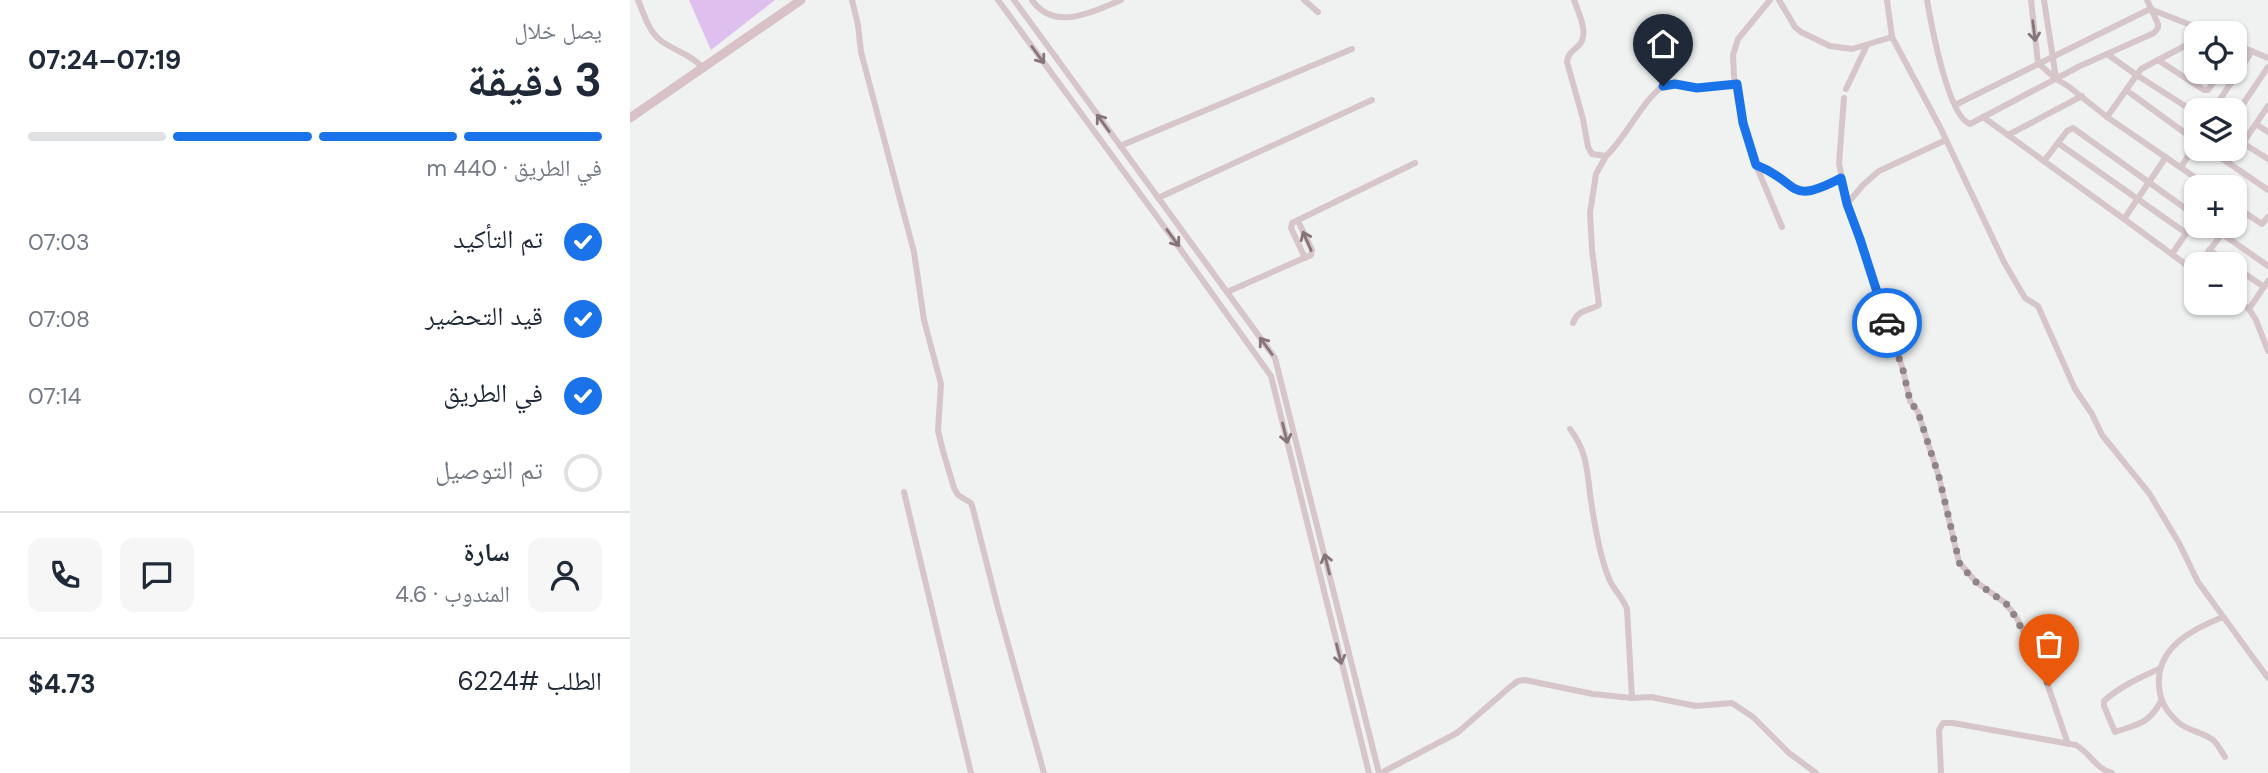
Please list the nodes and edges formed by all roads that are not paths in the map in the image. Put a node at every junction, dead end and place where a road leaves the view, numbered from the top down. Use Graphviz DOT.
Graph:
graph roads {
  1 [pos="638,0"];
  2 [pos="801,0"];
  3 [pos="852,0"];
  4 [pos="998,0"];
  5 [pos="1014,0"];
  6 [pos="1032,0"];
  7 [pos="1121,0"];
  8 [pos="1304,0"];
  9 [pos="1574,0"];
  10 [pos="1770,0"];
  11 [pos="1779,0"];
  12 [pos="1887,0"];
  13 [pos="1927,0"];
  14 [pos="2031,0"];
  15 [pos="2044,0"];
  16 [pos="2147,0"];
  17 [pos="2150,9"];
  18 [pos="1318,12"];
  19 [pos="2184,23"];
  20 [pos="1892,37"];
  21 [pos="1867,43"];
  22 [pos="2184,46"];
  23 [pos="1352,49"];
  24 [pos="2247,49"];
  25 [pos="2252,51"];
  26 [pos="2107,54"];
  27 [pos="2052,58"];
  28 [pos="2268,58"];
  29 [pos="2158,60"];
  30 [pos="2038,63"];
  31 [pos="2268,67"];
  32 [pos="703,68"];
  33 [pos="2135,74"];
  34 [pos="2184,77"];
  35 [pos="2056,79"];
  36 [pos="1737,84"];
  37 [pos="2195,84"];
  38 [pos="2213,84"];
  39 [pos="1846,89"];
  40 [pos="2126,90"];
  41 [pos="2082,96"];
  42 [pos="1844,98"];
  43 [pos="2221,98"];
  44 [pos="2247,98"];
  45 [pos="1372,100"];
  46 [pos="1955,105"];
  47 [pos="2184,105"];
  48 [pos="2268,106"];
  49 [pos="1983,117"];
  50 [pos="2108,117"];
  51 [pos="630,118"];
  52 [pos="2256,124"];
  53 [pos="2268,132"];
  54 [pos="2184,134"];
  55 [pos="2008,135"];
  56 [pos="2247,137"];
  57 [pos="1946,141"];
  58 [pos="2058,142"];
  59 [pos="1121,146"];
  60 [pos="2247,146"];
  61 [pos="1606,156"];
  62 [pos="2166,157"];
  63 [pos="2268,159"];
  64 [pos="2044,161"];
  65 [pos="2185,161"];
  66 [pos="2226,161"];
  67 [pos="1415,163"];
  68 [pos="1756,165"];
  69 [pos="2181,167"];
  70 [pos="2192,175"];
  71 [pos="1841,178"];
  72 [pos="2149,182"];
  73 [pos="2268,190"];
  74 [pos="1158,198"];
  75 [pos="2138,199"];
  76 [pos="1847,204"];
  77 [pos="2184,209"];
  78 [pos="2247,214"];
  79 [pos="2268,217"];
  80 [pos="2124,219"];
  81 [pos="2265,226"];
  82 [pos="1783,227"];
  83 [pos="2184,232"];
  84 [pos="2184,236"];
  85 [pos="2219,238"];
  86 [pos="2228,238"];
  87 [pos="2209,250"];
  88 [pos="2212,252"];
  89 [pos="2172,254"];
  90 [pos="2184,262"];
  91 [pos="2268,266"];
  92 [pos="2247,274"];
  93 [pos="2266,284"];
  94 [pos="1227,292"];
  95 [pos="2249,309"];
  96 [pos="1573,323"];
  97 [pos="2268,351"];
  98 [pos="1570,429"];
  99 [pos="904,492"];
  100 [pos="2223,617"];
  101 [pos="2159,669"];
  102 [pos="2268,678"];
  103 [pos="1632,698"];
  104 [pos="2161,701"];
  105 [pos="2068,744"];
  106 [pos="2225,757"];
  107 [pos="971,773"];
  108 [pos="1044,773"];
  109 [pos="1369,773"];
  110 [pos="1380,773"];
  111 [pos="1815,773"];
  112 [pos="1941,773"];
  113 [pos="2112,773"];
  1 -- 32 [label="street"];
  2 -- 32 [label="main road"];
  3 -- 108 [label="street"];
  4 -- 109 [label="street, one-way"];
  59 -- 5 [label="street, one-way"];
  6 -- 7 [label="street"];
  8 -- 18 [label="street"];
  9 -- 61 [label="street"];
  10 -- 36 [label="street"];
  11 -- 21 [label="street"];
  12 -- 20 [label="street"];
  13 -- 46 [label="street"];
  14 -- 30 [label="street, one-way"];
  15 -- 27 [label="street"];
  16 -- 17 [label="street"];
  17 -- 19 [label="street"];
  17 -- 26 [label="street"];
  17 -- 27 [label="street"];
  20 -- 21 [label="street"];
  20 -- 57 [label="street"];
  21 -- 39 [label="street"];
  22 -- 29 [label="street"];
  23 -- 59 [label="street"];
  24 -- 25 [label="street"];
  25 -- 28 [label="street"];
  25 -- 43 [label="street"];
  26 -- 33 [label="street"];
  26 -- 35 [label="street"];
  27 -- 30 [label="street"];
  27 -- 35 [label="street"];
  29 -- 33 [label="street"];
  29 -- 34 [label="street"];
  30 -- 35 [label="street"];
  30 -- 46 [label="street"];
  31 -- 44 [label="street"];
  32 -- 51 [label="main road"];
  33 -- 40 [label="street"];
  33 -- 47 [label="street"];
  35 -- 41 [label="street"];
  35 -- 49 [label="street"];
  36 -- 61 [label="street"];
  36 -- 68 [label="street"];
  37 -- 38 [label="street"];
  40 -- 50 [label="street"];
  40 -- 54 [label="street"];
  41 -- 50 [label="street"];
  41 -- 55 [label="street"];
  42 -- 71 [label="street"];
  45 -- 74 [label="street"];
  46 -- 49 [label="street"];
  48 -- 52 [label="street"];
  49 -- 55 [label="street"];
  50 -- 62 [label="street"];
  52 -- 53 [label="street"];
  52 -- 56 [label="street"];
  55 -- 64 [label="street"];
  57 -- 76 [label="street"];
  57 -- 100 [label="street"];
  58 -- 64 [label="street"];
  58 -- 72 [label="street"];
  58 -- 75 [label="street"];
  59 -- 74 [label="street"];
  60 -- 63 [label="street"];
  61 -- 96 [label="street"];
  62 -- 69 [label="street"];
  62 -- 72 [label="street"];
  64 -- 80 [label="street"];
  65 -- 69 [label="street"];
  66 -- 73 [label="street"];
  67 -- 94 [label="street"];
  68 -- 71 [label="street"];
  68 -- 82 [label="street"];
  69 -- 70 [label="street"];
  71 -- 76 [label="street"];
  72 -- 75 [label="street"];
  72 -- 77 [label="street"];
  74 -- 94 [label="street"];
  75 -- 80 [label="street"];
  75 -- 83 [label="street"];
  76 -- 105 [label="street"];
  78 -- 81 [label="street"];
  79 -- 81 [label="street"];
  80 -- 89 [label="street"];
  84 -- 89 [label="street"];
  85 -- 87 [label="street"];
  86 -- 91 [label="street"];
  87 -- 88 [label="street"];
  89 -- 90 [label="street"];
  92 -- 93 [label="street"];
  93 -- 95 [label="street"];
  110 -- 94 [label="street, one-way"];
  95 -- 97 [label="street"];
  98 -- 103 [label="street"];
  99 -- 107 [label="street"];
  100 -- 101 [label="street"];
  100 -- 102 [label="street"];
  101 -- 104 [label="street"];
  101 -- 104 [label="street"];
  103 -- 110 [label="street"];
  103 -- 111 [label="street"];
  104 -- 106 [label="street"];
  105 -- 112 [label="street"];
  105 -- 113 [label="street"];
}
